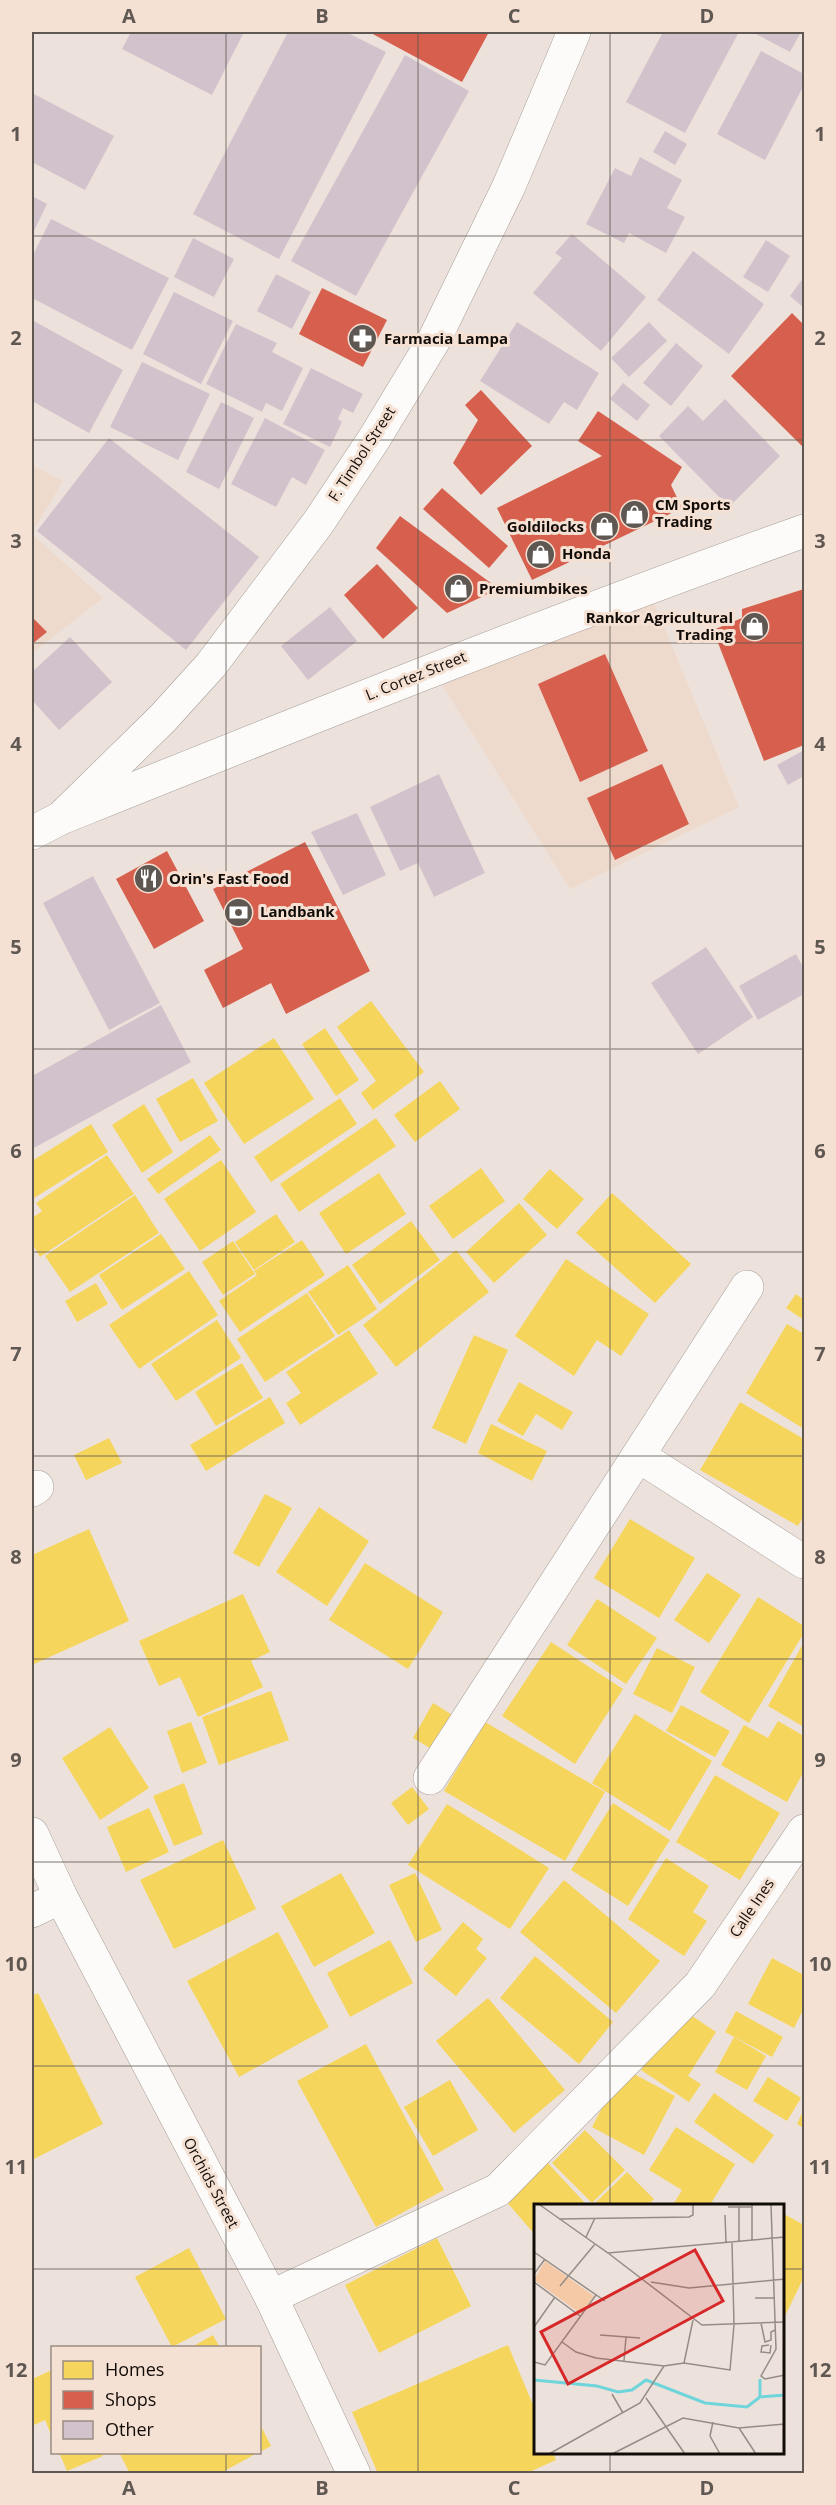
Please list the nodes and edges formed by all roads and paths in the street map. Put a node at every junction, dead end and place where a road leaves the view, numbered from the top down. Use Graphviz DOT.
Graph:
graph roads {
  1 [pos="574,32"];
  2 [pos="804,531"];
  3 [pos="61,818"];
  4 [pos="32,833"];
  5 [pos="747,1287"];
  6 [pos="639,1456"];
  7 [pos="804,1562"];
  8 [pos="430,1778"];
  9 [pos="804,1831"];
  10 [pos="32,1834"];
  11 [pos="61,1897"];
  12 [pos="32,1911"];
  13 [pos="271,2297"];
  14 [pos="354,2474"];
  1 -- 3 [label="street, F. Timbol Street"];
  2 -- 3 [label="street, L. Cortez Street"];
  3 -- 4 [label="street, L. Cortez Street"];
  5 -- 6 [label="street"];
  6 -- 7 [label="street"];
  6 -- 8 [label="street"];
  9 -- 13 [label="street, Calle Ines"];
  10 -- 11 [label="street, Orchids Street"];
  11 -- 12 [label="street"];
  11 -- 13 [label="street, Orchids Street"];
  13 -- 14 [label="street, Orchids Street"];
}
